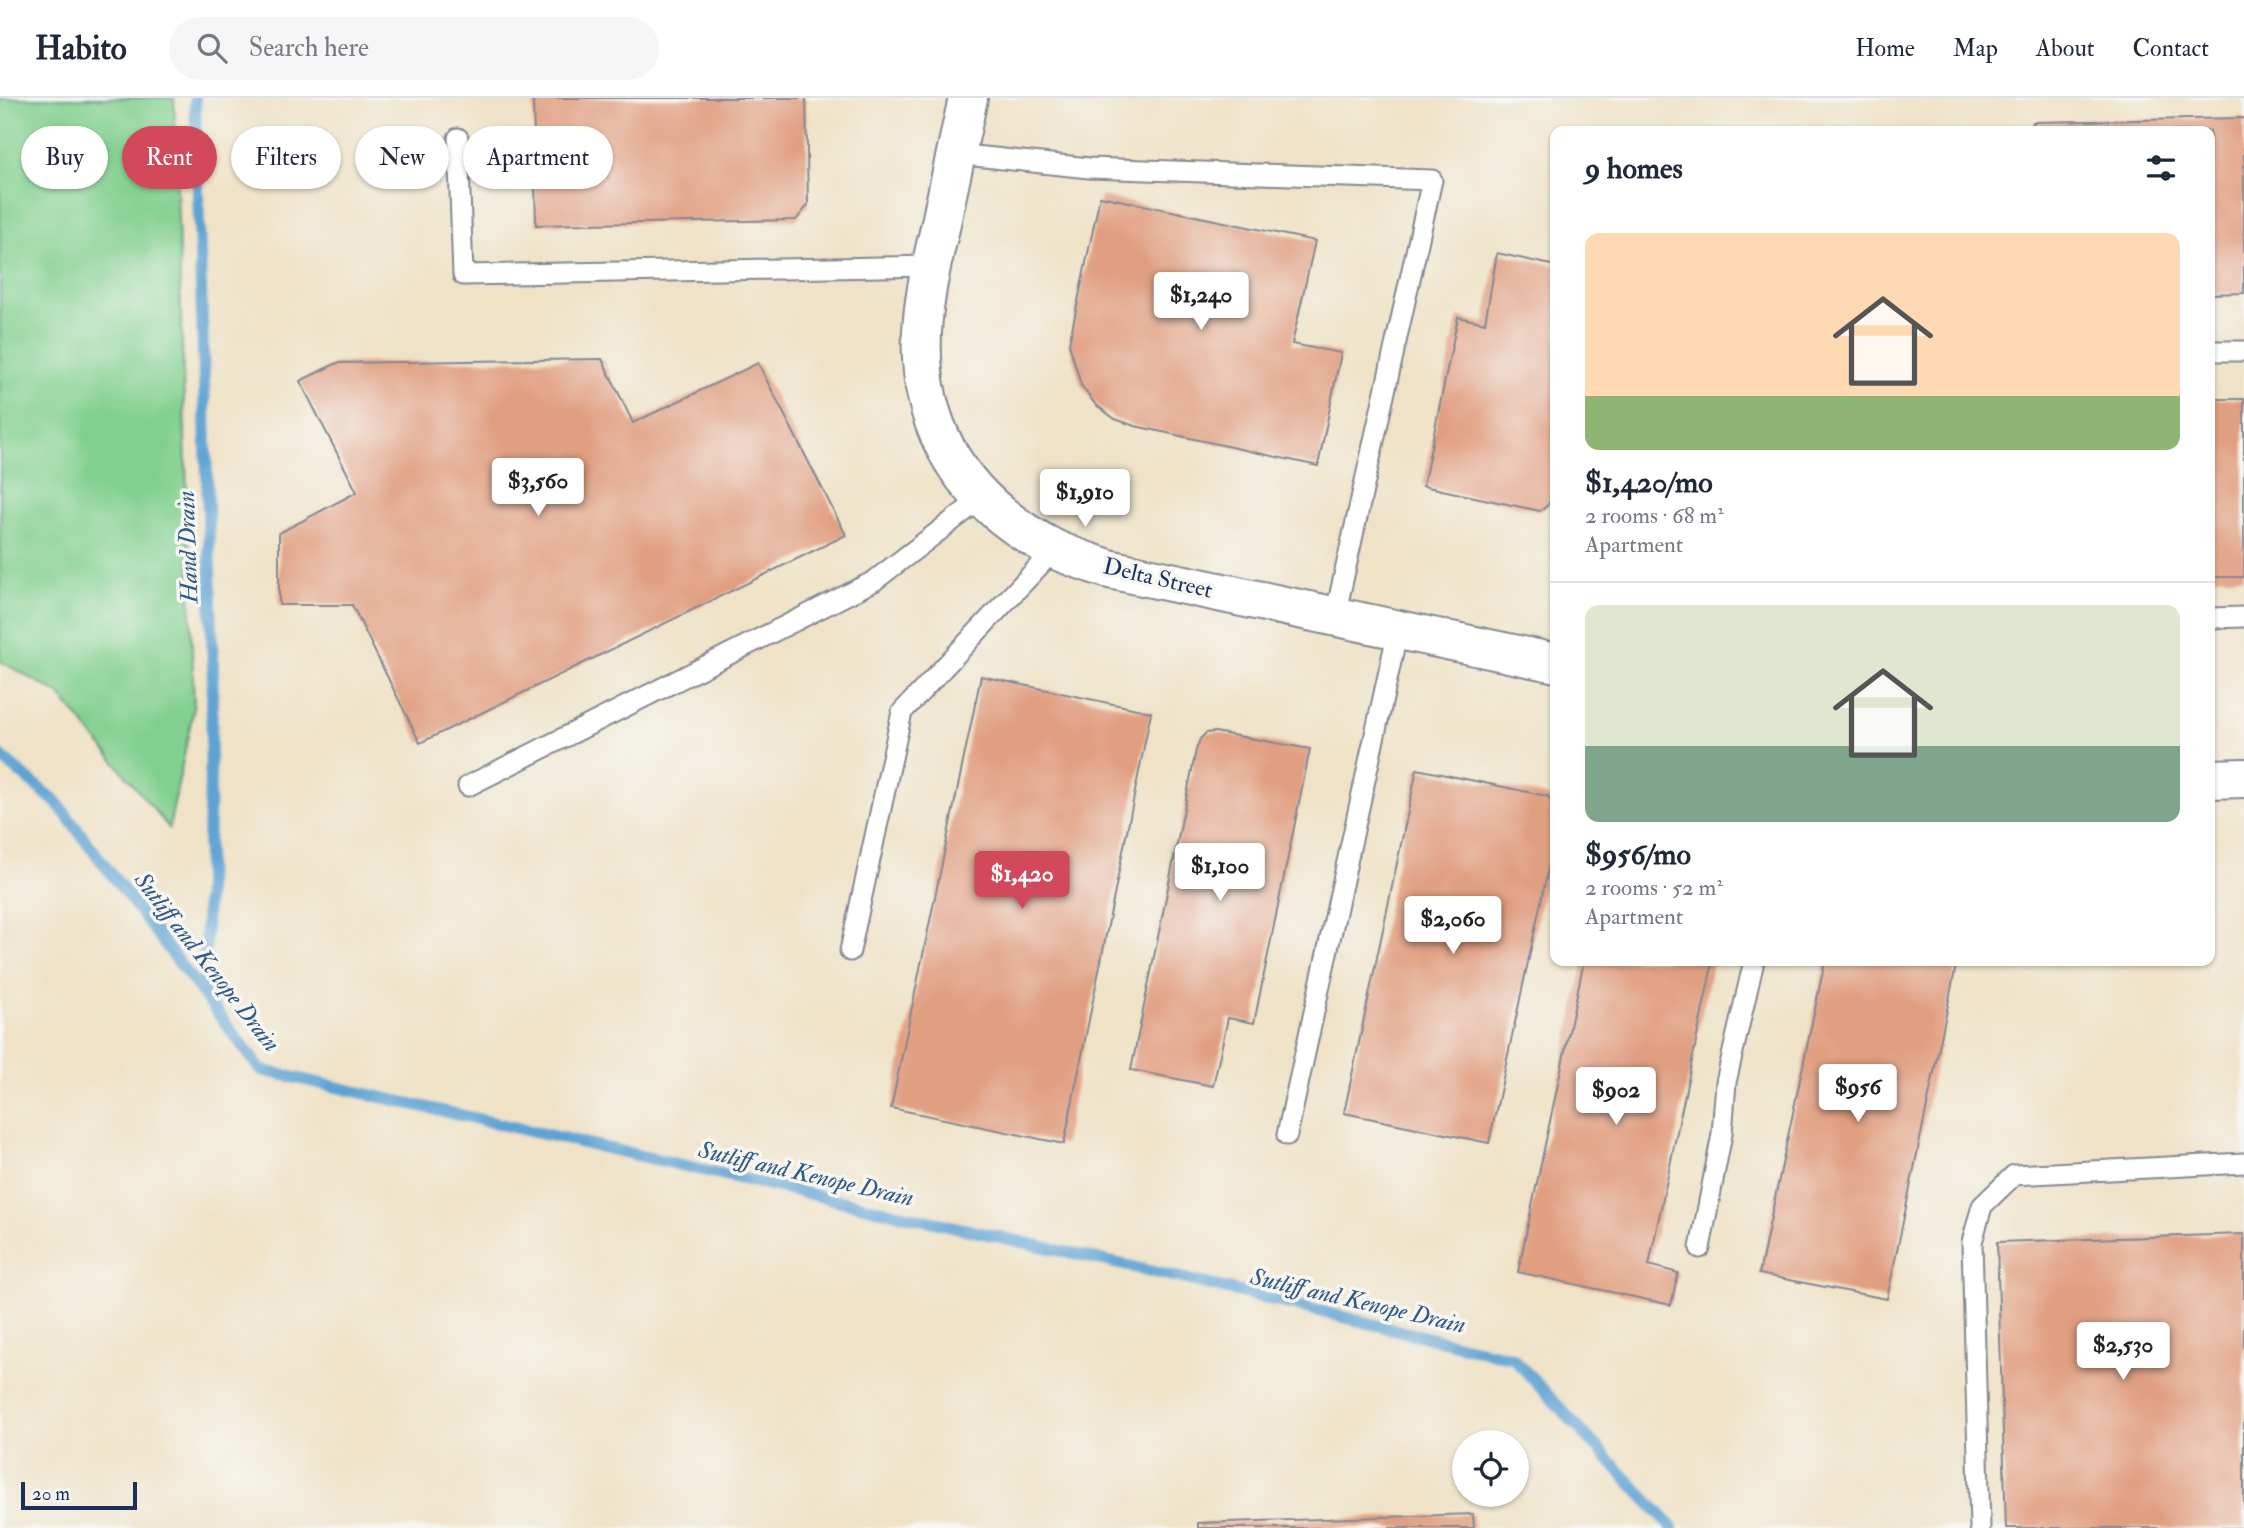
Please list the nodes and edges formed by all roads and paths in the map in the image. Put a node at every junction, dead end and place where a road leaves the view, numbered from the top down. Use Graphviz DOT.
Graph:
graph roads {
  1 [pos="968,98"];
  2 [pos="458,138"];
  3 [pos="956,154"];
  4 [pos="932,266"];
  5 [pos="2215,351"];
  6 [pos="2244,351"];
  7 [pos="982,498"];
  8 [pos="1055,549"];
  9 [pos="1335,616"];
  10 [pos="2244,617"];
  11 [pos="2215,618"];
  12 [pos="1398,630"];
  13 [pos="1550,662"];
  14 [pos="2244,778"];
  15 [pos="2215,779"];
  16 [pos="468,786"];
  17 [pos="850,951"];
  18 [pos="1753,966"];
  19 [pos="1287,1135"];
  20 [pos="2244,1163"];
  21 [pos="1700,1248"];
  22 [pos="1980,1528"];
  1 -- 3 [label="street, Delta Street"];
  2 -- 4 [label="lane"];
  3 -- 4 [label="street, Delta Street"];
  3 -- 9 [label="lane"];
  4 -- 7 [label="street, Delta Street"];
  5 -- 6 [label="lane"];
  7 -- 8 [label="street, Delta Street"];
  7 -- 16 [label="lane"];
  8 -- 9 [label="street, Delta Street"];
  8 -- 17 [label="lane"];
  9 -- 12 [label="street, Delta Street"];
  10 -- 11 [label="lane"];
  12 -- 13 [label="street, Delta Street"];
  12 -- 19 [label="lane"];
  14 -- 15 [label="street"];
  18 -- 21 [label="lane"];
  20 -- 22 [label="lane"];
}
